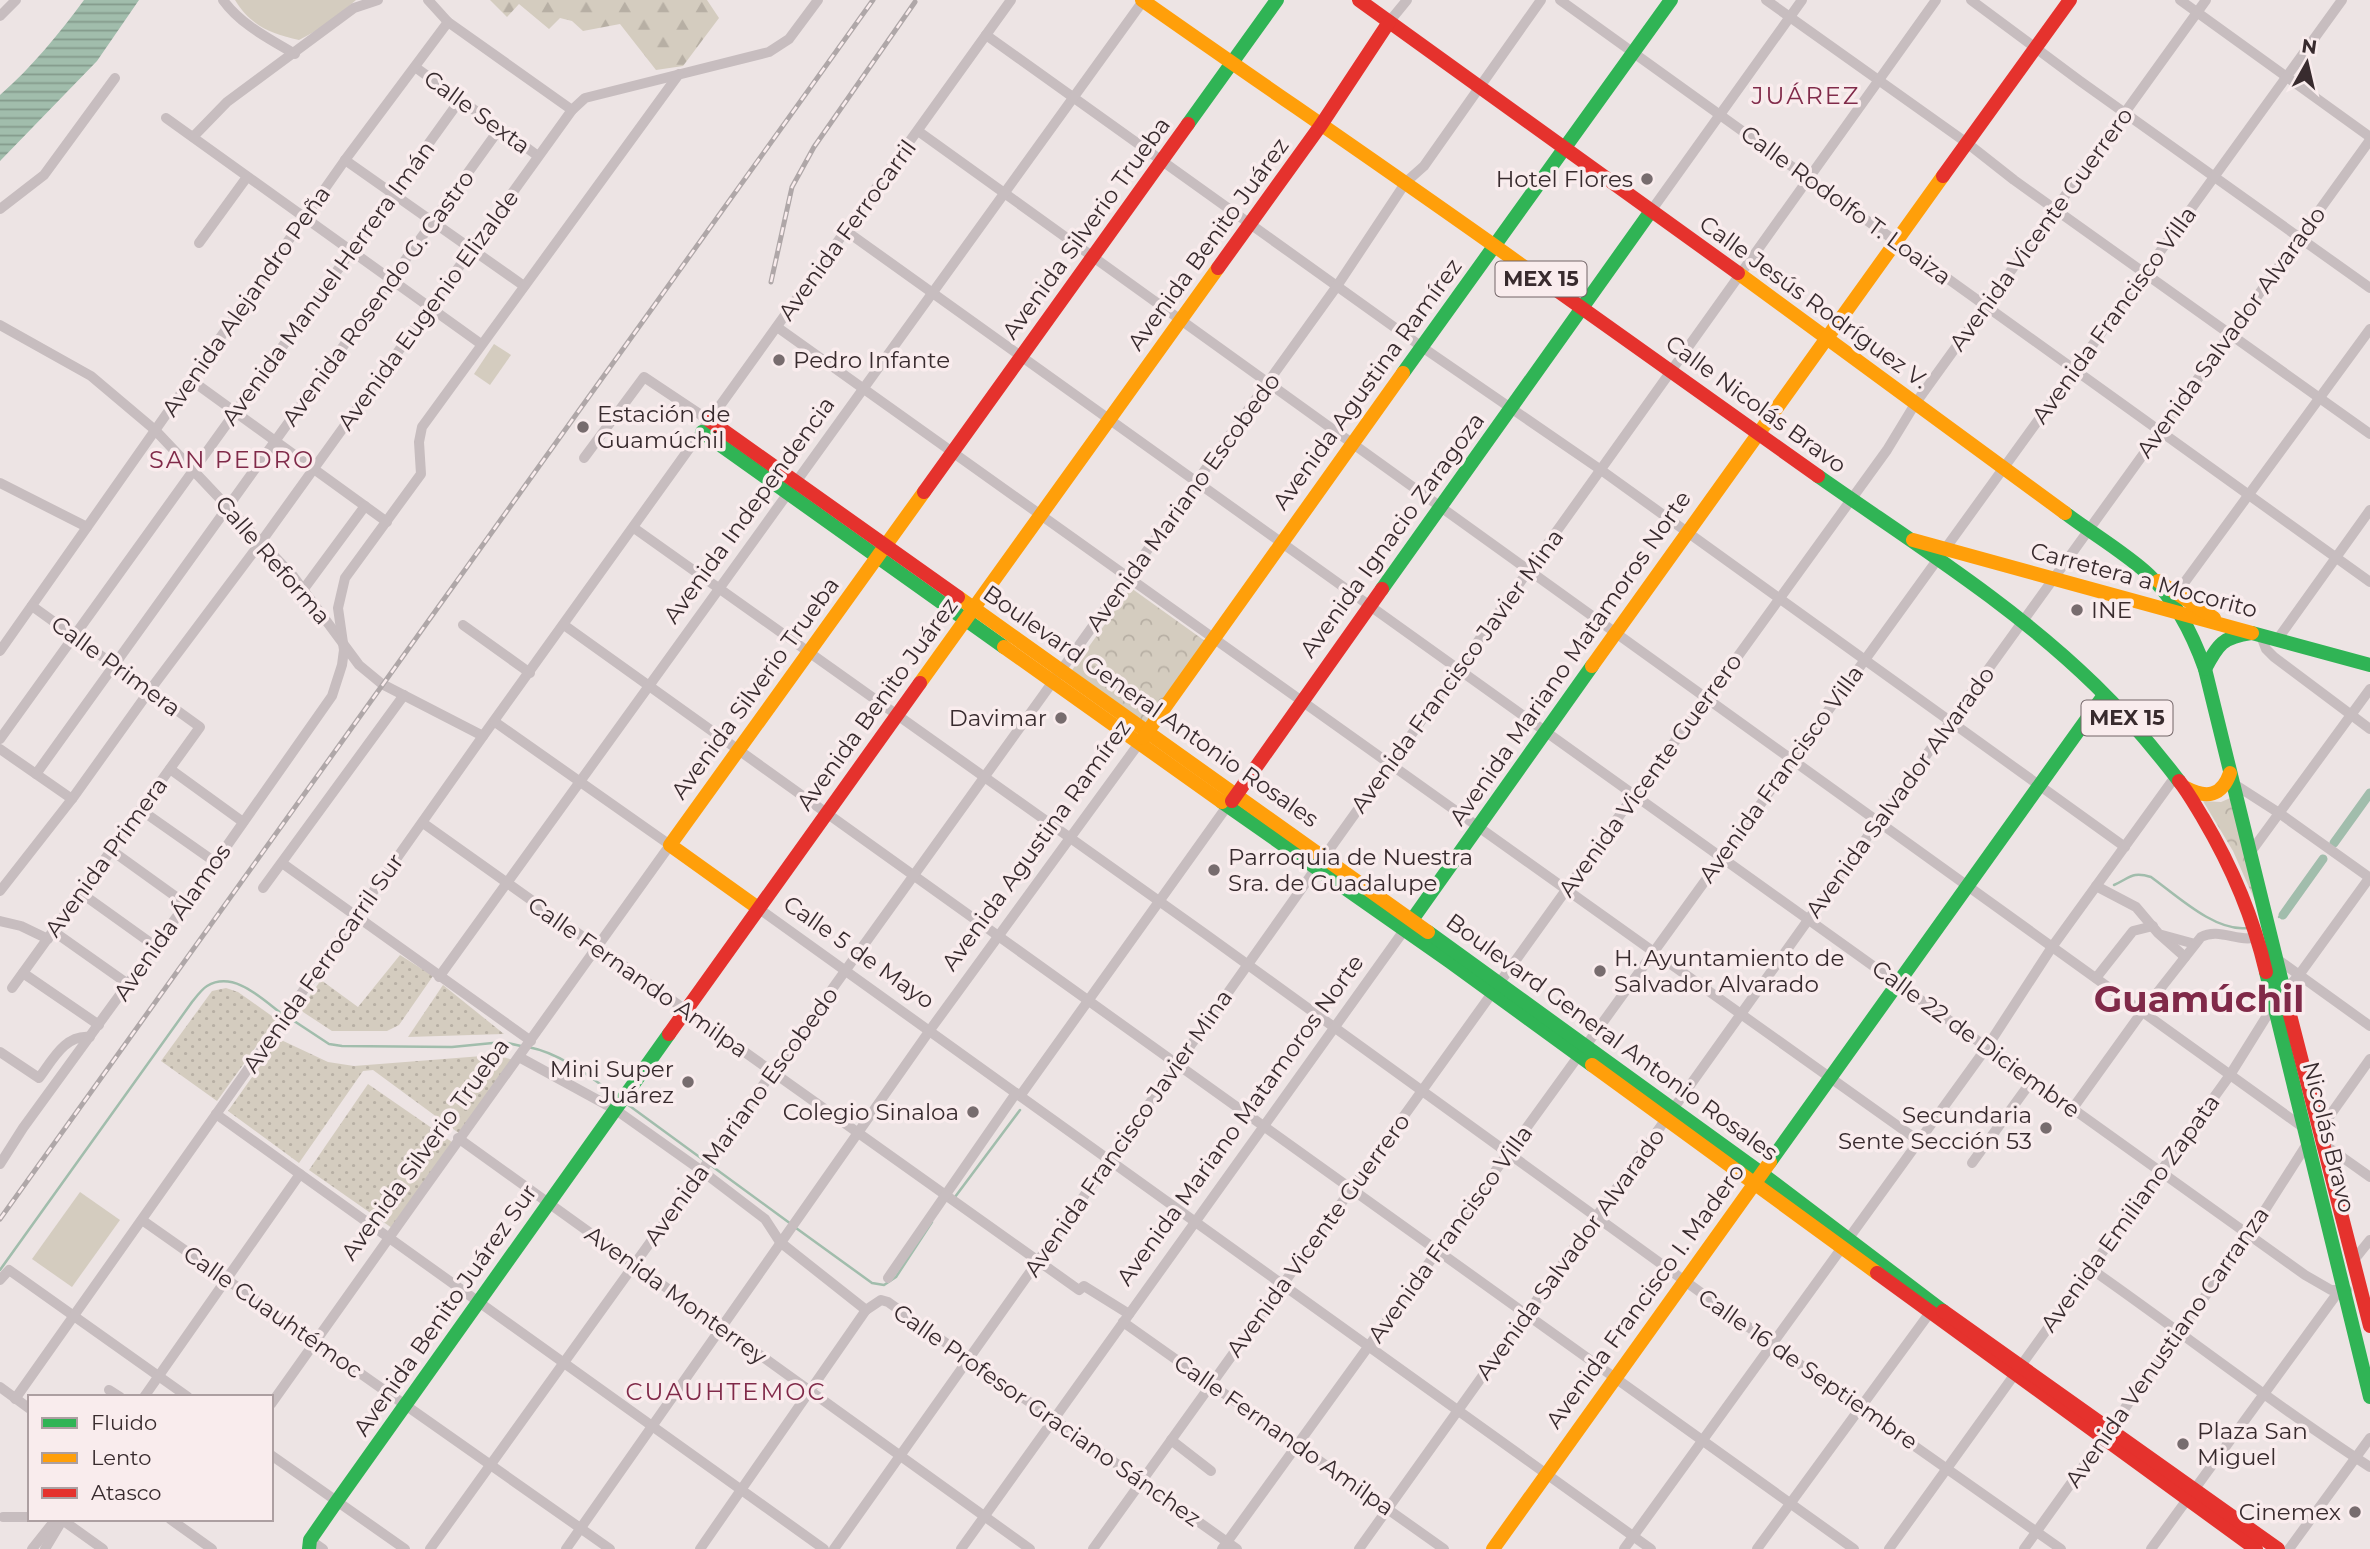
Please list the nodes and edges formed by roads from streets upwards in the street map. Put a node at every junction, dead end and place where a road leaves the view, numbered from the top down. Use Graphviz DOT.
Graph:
graph roads {
  1 [pos="16,0"];
  2 [pos="223,0"];
  3 [pos="378,0"];
  4 [pos="428,0"];
  5 [pos="818,0"];
  6 [pos="1011,0"];
  7 [pos="1143,0"];
  8 [pos="1277,0"];
  9 [pos="1359,0"];
  10 [pos="1406,0"];
  11 [pos="1541,0"];
  12 [pos="1560,0"];
  13 [pos="1671,0"];
  14 [pos="1766,0"];
  15 [pos="1802,0"];
  16 [pos="1936,0"];
  17 [pos="1971,0"];
  18 [pos="2070,0"];
  19 [pos="2180,0"];
  20 [pos="2206,0"];
  21 [pos="2342,0"];
  22 [pos="2197,12"];
  23 [pos="0,16"];
  24 [pos="1790,17"];
  25 [pos="448,22"];
  26 [pos="1389,22"];
  27 [pos="986,35"];
  28 [pos="2036,47"];
  29 [pos="1633,53"];
  30 [pos="295,54"];
  31 [pos="1232,63"];
  32 [pos="415,67"];
  33 [pos="679,74"];
  34 [pos="2287,77"];
  35 [pos="115,78"];
  36 [pos="1879,80"];
  37 [pos="1479,87"];
  38 [pos="1075,99"];
  39 [pos="460,100"];
  40 [pos="572,110"];
  41 [pos="2125,112"];
  42 [pos="1720,115"];
  43 [pos="166,118"];
  44 [pos="1321,125"];
  45 [pos="500,128"];
  46 [pos="918,131"];
  47 [pos="193,137"];
  48 [pos="2370,139"];
  49 [pos="1967,143"];
  50 [pos="1564,149"];
  51 [pos="538,156"];
  52 [pos="345,160"];
  53 [pos="1161,160"];
  54 [pos="2215,176"];
  55 [pos="247,177"];
  56 [pos="1809,178"];
  57 [pos="1406,182"];
  58 [pos="392,193"];
  59 [pos="1005,195"];
  60 [pos="0,209"];
  61 [pos="2055,209"];
  62 [pos="1651,211"];
  63 [pos="305,218"];
  64 [pos="433,222"];
  65 [pos="1250,224"];
  66 [pos="846,232"];
  67 [pos="2300,237"];
  68 [pos="1896,241"];
  69 [pos="200,243"];
  70 [pos="1494,246"];
  71 [pos="472,249"];
  72 [pos="351,251"];
  73 [pos="1092,258"];
  74 [pos="2145,272"];
  75 [pos="1740,275"];
  76 [pos="391,280"];
  77 [pos="524,286"];
  78 [pos="1337,286"];
  79 [pos="2370,288"];
  80 [pos="934,294"];
  81 [pos="1985,306"];
  82 [pos="430,307"];
  83 [pos="1582,308"];
  84 [pos="1180,321"];
  85 [pos="0,325"];
  86 [pos="778,327"];
  87 [pos="2370,329"];
  88 [pos="2231,333"];
  89 [pos="1826,338"];
  90 [pos="481,344"];
  91 [pos="1422,347"];
  92 [pos="1021,357"];
  93 [pos="2075,370"];
  94 [pos="1671,371"];
  95 [pos="191,380"];
  96 [pos="1268,383"];
  97 [pos="865,389"];
  98 [pos="2320,397"];
  99 [pos="1914,404"];
  100 [pos="1511,407"];
  101 [pos="235,412"];
  102 [pos="1109,419"];
  103 [pos="706,427"];
  104 [pos="155,430"];
  105 [pos="2160,431"];
  106 [pos="1757,433"];
  107 [pos="2370,434"];
  108 [pos="275,441"];
  109 [pos="1352,444"];
  110 [pos="953,452"];
  111 [pos="584,458"];
  112 [pos="2004,468"];
  113 [pos="194,469"];
  114 [pos="314,469"];
  115 [pos="1601,470"];
  116 [pos="1197,482"];
  117 [pos="1,485"];
  118 [pos="793,489"];
  119 [pos="2248,495"];
  120 [pos="1851,500"];
  121 [pos="365,506"];
  122 [pos="228,507"];
  123 [pos="1440,507"];
  124 [pos="2370,510"];
  125 [pos="1040,515"];
  126 [pos="387,522"];
  127 [pos="87,527"];
  128 [pos="634,528"];
  129 [pos="2088,531"];
  130 [pos="1687,533"];
  131 [pos="261,542"];
  132 [pos="1281,542"];
  133 [pos="881,551"];
  134 [pos="1942,554"];
  135 [pos="2336,558"];
  136 [pos="1529,571"];
  137 [pos="2149,575"];
  138 [pos="1128,578"];
  139 [pos="2054,579"];
  140 [pos="2370,582"];
  141 [pos="720,589"];
  142 [pos="303,590"];
  143 [pos="2176,594"];
  144 [pos="1779,599"];
  145 [pos="1370,605"];
  146 [pos="32,606"];
  147 [pos="2180,613"];
  148 [pos="970,614"];
  149 [pos="2022,622"];
  150 [pos="463,625"];
  151 [pos="564,625"];
  152 [pos="1615,633"];
  153 [pos="2253,634"];
  154 [pos="74,635"];
  155 [pos="1212,638"];
  156 [pos="2277,640"];
  157 [pos="342,641"];
  158 [pos="0,650"];
  159 [pos="809,652"];
  160 [pos="1864,660"];
  161 [pos="114,664"];
  162 [pos="359,665"];
  163 [pos="2370,665"];
  164 [pos="1459,669"];
  165 [pos="2205,669"];
  166 [pos="530,673"];
  167 [pos="1058,676"];
  168 [pos="340,678"];
  169 [pos="650,687"];
  170 [pos="2370,689"];
  171 [pos="150,690"];
  172 [pos="404,695"];
  173 [pos="2104,695"];
  174 [pos="1707,699"];
  175 [pos="1301,702"];
  176 [pos="2351,714"];
  177 [pos="897,715"];
  178 [pos="495,722"];
  179 [pos="1950,722"];
  180 [pos="200,727"];
  181 [pos="2370,729"];
  182 [pos="1546,731"];
  183 [pos="483,736"];
  184 [pos="1144,737"];
  185 [pos="0,739"];
  186 [pos="0,749"];
  187 [pos="738,750"];
  188 [pos="1792,760"];
  189 [pos="1390,765"];
  190 [pos="170,769"];
  191 [pos="36,774"];
  192 [pos="984,777"];
  193 [pos="2175,777"];
  194 [pos="2232,778"];
  195 [pos="581,782"];
  196 [pos="2038,785"];
  197 [pos="2186,788"];
  198 [pos="1635,794"];
  199 [pos="72,799"];
  200 [pos="1232,800"];
  201 [pos="141,810"];
  202 [pos="826,813"];
  203 [pos="2279,813"];
  204 [pos="243,822"];
  205 [pos="1878,822"];
  206 [pos="423,823"];
  207 [pos="1478,826"];
  208 [pos="1069,838"];
  209 [pos="670,845"];
  210 [pos="2125,847"];
  211 [pos="111,850"];
  212 [pos="2250,853"];
  213 [pos="1722,856"];
  214 [pos="215,862"];
  215 [pos="1320,862"];
  216 [pos="282,863"];
  217 [pos="914,876"];
  218 [pos="2370,877"];
  219 [pos="507,883"];
  220 [pos="1966,885"];
  221 [pos="2096,886"];
  222 [pos="263,888"];
  223 [pos="1566,889"];
  224 [pos="0,891"];
  225 [pos="81,892"];
  226 [pos="1158,901"];
  227 [pos="186,904"];
  228 [pos="758,908"];
  229 [pos="355,916"];
  230 [pos="1809,919"];
  231 [pos="0,921"];
  232 [pos="1408,925"];
  233 [pos="2155,929"];
  234 [pos="2256,932"];
  235 [pos="50,935"];
  236 [pos="998,936"];
  237 [pos="2195,944"];
  238 [pos="155,946"];
  239 [pos="597,947"];
  240 [pos="2052,947"];
  241 [pos="1653,952"];
  242 [pos="2185,957"];
  243 [pos="2277,959"];
  244 [pos="1248,965"];
  245 [pos="846,970"];
  246 [pos="23,973"];
  247 [pos="2299,975"];
  248 [pos="439,977"];
  249 [pos="2096,978"];
  250 [pos="1898,983"];
  251 [pos="128,984"];
  252 [pos="12,988"];
  253 [pos="1496,988"];
  254 [pos="2284,992"];
  255 [pos="1088,1000"];
  256 [pos="2272,1006"];
  257 [pos="685,1010"];
  258 [pos="2142,1012"];
  259 [pos="1741,1014"];
  260 [pos="99,1025"];
  261 [pos="2370,1026"];
  262 [pos="1333,1027"];
  263 [pos="930,1030"];
  264 [pos="90,1037"];
  265 [pos="531,1041"];
  266 [pos="1987,1047"];
  267 [pos="1582,1050"];
  268 [pos="0,1052"];
  269 [pos="519,1057"];
  270 [pos="2370,1059"];
  271 [pos="1177,1064"];
  272 [pos="772,1072"];
  273 [pos="2230,1075"];
  274 [pos="1830,1078"];
  275 [pos="2032,1079"];
  276 [pos="1422,1091"];
  277 [pos="1018,1094"];
  278 [pos="617,1107"];
  279 [pos="2073,1108"];
  280 [pos="215,1114"];
  281 [pos="1670,1114"];
  282 [pos="1263,1126"];
  283 [pos="2320,1128"];
  284 [pos="2304,1129"];
  285 [pos="857,1133"];
  286 [pos="458,1138"];
  287 [pos="1919,1142"];
  288 [pos="2308,1144"];
  289 [pos="2325,1145"];
  290 [pos="1508,1153"];
  291 [pos="1109,1160"];
  292 [pos="1972,1163"];
  293 [pos="0,1164"];
  294 [pos="702,1171"];
  295 [pos="2161,1171"];
  296 [pos="300,1174"];
  297 [pos="2370,1177"];
  298 [pos="1758,1178"];
  299 [pos="1351,1189"];
  300 [pos="945,1195"];
  301 [pos="549,1203"];
  302 [pos="1596,1217"];
  303 [pos="142,1220"];
  304 [pos="1194,1222"];
  305 [pos="2249,1235"];
  306 [pos="388,1238"];
  307 [pos="782,1239"];
  308 [pos="2370,1240"];
  309 [pos="1845,1243"];
  310 [pos="1437,1251"];
  311 [pos="1038,1261"];
  312 [pos="2353,1261"];
  313 [pos="634,1265"];
  314 [pos="2091,1269"];
  315 [pos="888,1278"];
  316 [pos="226,1279"];
  317 [pos="0,1280"];
  318 [pos="1684,1280"];
  319 [pos="1282,1285"];
  320 [pos="2360,1287"];
  321 [pos="2341,1291"];
  322 [pos="479,1302"];
  323 [pos="1932,1309"];
  324 [pos="866,1310"];
  325 [pos="1526,1314"];
  326 [pos="74,1316"];
  327 [pos="1126,1318"];
  328 [pos="2370,1326"];
  329 [pos="720,1327"];
  330 [pos="2180,1331"];
  331 [pos="315,1342"];
  332 [pos="1772,1344"];
  333 [pos="1368,1347"];
  334 [pos="968,1359"];
  335 [pos="564,1363"];
  336 [pos="2018,1370"];
  337 [pos="159,1376"];
  338 [pos="1615,1378"];
  339 [pos="1211,1384"];
  340 [pos="0,1387"];
  341 [pos="109,1390"];
  342 [pos="809,1392"];
  343 [pos="2263,1394"];
  344 [pos="117,1395"];
  345 [pos="145,1395"];
  346 [pos="185,1395"];
  347 [pos="2370,1398"];
  348 [pos="15,1399"];
  349 [pos="273,1401"];
  350 [pos="405,1406"];
  351 [pos="1859,1407"];
  352 [pos="28,1408"];
  353 [pos="1457,1411"];
  354 [pos="1054,1419"];
  355 [pos="652,1426"];
  356 [pos="2106,1434"];
  357 [pos="2370,1438"];
  358 [pos="1171,1440"];
  359 [pos="1702,1441"];
  360 [pos="1297,1445"];
  361 [pos="273,1456"];
  362 [pos="899,1456"];
  363 [pos="2355,1458"];
  364 [pos="490,1466"];
  365 [pos="2370,1467"];
  366 [pos="1948,1468"];
  367 [pos="1211,1471"];
  368 [pos="1546,1474"];
  369 [pos="1142,1481"];
  370 [pos="741,1490"];
  371 [pos="2191,1494"];
  372 [pos="337,1502"];
  373 [pos="1790,1503"];
  374 [pos="1387,1509"];
  375 [pos="984,1516"];
  376 [pos="3,1517"];
  377 [pos="28,1517"];
  378 [pos="59,1521"];
  379 [pos="59,1521"];
  380 [pos="61,1521"];
  381 [pos="173,1521"];
  382 [pos="189,1521"];
  383 [pos="580,1528"];
  384 [pos="183,1529"];
  385 [pos="2036,1531"];
  386 [pos="1633,1536"];
  387 [pos="1225,1545"];
  388 [pos="310,1547"];
  389 [pos="32,1549"];
  390 [pos="45,1549"];
  391 [pos="103,1549"];
  392 [pos="212,1549"];
  393 [pos="405,1549"];
  394 [pos="430,1549"];
  395 [pos="566,1549"];
  396 [pos="610,1549"];
  397 [pos="700,1549"];
  398 [pos="824,1549"];
  399 [pos="834,1549"];
  400 [pos="961,1549"];
  401 [pos="1030,1549"];
  402 [pos="1093,1549"];
  403 [pos="1237,1549"];
  404 [pos="1359,1549"];
  405 [pos="1444,1549"];
  406 [pos="1493,1549"];
  407 [pos="1624,1549"];
  408 [pos="1651,1549"];
  409 [pos="1756,1549"];
  410 [pos="1854,1549"];
  411 [pos="1889,1549"];
  412 [pos="2024,1549"];
  413 [pos="2061,1549"];
  414 [pos="2151,1549"];
  415 [pos="2256,1549"];
  416 [pos="2278,1549"];
  417 [pos="2289,1549"];
  1 -- 23 [label="street"];
  2 -- 30 [label="street"];
  3 -- 30 [label="street"];
  4 -- 25 [label="street"];
  5 -- 33 [label="street, Avenida Eugenio Elizalde"];
  6 -- 27 [label="street, Avenida Ferrocarril"];
  7 -- 31 [label="street, Calle Nicolás Bravo / MEX 15"];
  7 -- 38 [label="street, Avenida Independencia"];
  8 -- 31 [label="street, Avenida Silverio Trueba"];
  9 -- 26 [label="street, Calle Jesús Rodríguez V."];
  10 -- 26 [label="street"];
  11 -- 37 [label="street, Avenida Mariano Escobedo"];
  12 -- 29 [label="street, Calle Rodolfo T. Loaiza"];
  13 -- 29 [label="street, Avenida Agustina Ramírez"];
  14 -- 24 [label="street"];
  15 -- 24 [label="street, Avenida Ignacio Zaragoza"];
  16 -- 36 [label="street, Avenida Francisco Javier Mina"];
  17 -- 28 [label="street"];
  18 -- 28 [label="street, Avenida Mariano Matamoros Norte"];
  19 -- 22 [label="street"];
  20 -- 22 [label="street, Avenida Vicente Guerrero"];
  21 -- 34 [label="street, Avenida Francisco Villa"];
  22 -- 34 [label="street"];
  22 -- 41 [label="street, Avenida Vicente Guerrero"];
  24 -- 36 [label="street"];
  24 -- 42 [label="street, Avenida Ignacio Zaragoza"];
  25 -- 32 [label="street, Avenida Alejandro Peña"];
  25 -- 40 [label="street"];
  26 -- 37 [label="street, Calle Jesús Rodríguez V."];
  26 -- 44 [label="street"];
  27 -- 38 [label="street"];
  27 -- 46 [label="street, Avenida Ferrocarril"];
  28 -- 41 [label="street"];
  28 -- 49 [label="street, Avenida Mariano Matamoros Norte"];
  29 -- 42 [label="street, Calle Rodolfo T. Loaiza"];
  29 -- 50 [label="street, Avenida Agustina Ramírez"];
  30 -- 47 [label="street"];
  31 -- 44 [label="street, Calle Nicolás Bravo / MEX 15"];
  31 -- 53 [label="street, Avenida Silverio Trueba"];
  32 -- 39 [label="street, Calle Sexta"];
  32 -- 52 [label="street, Avenida Alejandro Peña"];
  33 -- 40 [label="street, Avenida Eugenio Elizalde"];
  33 -- 77 [label="street, Avenida Álamos"];
  34 -- 48 [label="street"];
  34 -- 54 [label="street, Avenida Francisco Villa"];
  35 -- 60 [label="street"];
  36 -- 49 [label="street"];
  36 -- 56 [label="street, Avenida Francisco Javier Mina"];
  37 -- 50 [label="street, Calle Jesús Rodríguez V."];
  37 -- 57 [label="street, Avenida Mariano Escobedo"];
  38 -- 53 [label="street"];
  38 -- 59 [label="street, Avenida Independencia"];
  39 -- 45 [label="street, Calle Sexta"];
  39 -- 58 [label="street, Avenida Manuel Herrera Imán"];
  40 -- 51 [label="street, Avenida Eugenio Elizalde"];
  41 -- 54 [label="street"];
  41 -- 61 [label="street, Avenida Vicente Guerrero"];
  42 -- 56 [label="street, Calle Rodolfo T. Loaiza"];
  42 -- 62 [label="street, Avenida Ignacio Zaragoza"];
  43 -- 47 [label="street"];
  44 -- 57 [label="street, Calle Nicolás Bravo / MEX 15"];
  44 -- 65 [label="street, Avenida Benito Juárez"];
  45 -- 51 [label="street, Calle Sexta"];
  45 -- 64 [label="street, Avenida Rosendo G. Castro"];
  46 -- 59 [label="street"];
  46 -- 66 [label="street, Avenida Ferrocarril"];
  47 -- 55 [label="street"];
  48 -- 67 [label="street, Avenida Salvador Alvarado"];
  49 -- 61 [label="street"];
  49 -- 68 [label="street, Avenida Mariano Matamoros Norte"];
  50 -- 62 [label="street, Calle Jesús Rodríguez V."];
  50 -- 70 [label="street, Avenida Agustina Ramírez"];
  51 -- 71 [label="street, Avenida Eugenio Elizalde"];
  52 -- 58 [label="street"];
  52 -- 63 [label="street, Avenida Alejandro Peña"];
  53 -- 65 [label="street"];
  53 -- 73 [label="street, Avenida Silverio Trueba"];
  54 -- 67 [label="street"];
  54 -- 74 [label="street, Avenida Francisco Villa"];
  55 -- 63 [label="street"];
  55 -- 69 [label="street"];
  56 -- 68 [label="street, Calle Rodolfo T. Loaiza"];
  56 -- 75 [label="street, Avenida Francisco Javier Mina"];
  57 -- 70 [label="street, Calle Nicolás Bravo / MEX 15"];
  57 -- 78 [label="street, Avenida Mariano Escobedo"];
  58 -- 64 [label="street"];
  58 -- 72 [label="street, Avenida Manuel Herrera Imán"];
  59 -- 73 [label="street"];
  59 -- 80 [label="street, Avenida Independencia"];
  61 -- 74 [label="street"];
  61 -- 81 [label="street, Avenida Vicente Guerrero"];
  62 -- 75 [label="street, Calle Jesús Rodríguez V."];
  62 -- 83 [label="street, Avenida Ignacio Zaragoza"];
  63 -- 72 [label="street"];
  63 -- 95 [label="street, Avenida Alejandro Peña"];
  64 -- 71 [label="street"];
  64 -- 76 [label="street, Avenida Rosendo G. Castro"];
  65 -- 78 [label="street"];
  65 -- 84 [label="street, Avenida Benito Juárez"];
  66 -- 80 [label="street, Calle 22 de Diciembre"];
  66 -- 86 [label="street, Avenida Ferrocarril"];
  67 -- 79 [label="street"];
  67 -- 88 [label="street, Avenida Salvador Alvarado"];
  68 -- 81 [label="street, Calle Rodolfo T. Loaiza"];
  68 -- 89 [label="street, Avenida Mariano Matamoros Norte"];
  70 -- 83 [label="street, Calle Nicolás Bravo / MEX 15"];
  70 -- 91 [label="street, Avenida Agustina Ramírez"];
  71 -- 77 [label="street"];
  71 -- 82 [label="street, Avenida Eugenio Elizalde"];
  72 -- 76 [label="street"];
  72 -- 101 [label="street, Avenida Manuel Herrera Imán"];
  73 -- 84 [label="street"];
  73 -- 92 [label="street, Avenida Silverio Trueba"];
  74 -- 88 [label="street"];
  74 -- 93 [label="street, Avenida Francisco Villa"];
  75 -- 89 [label="street, Calle Jesús Rodríguez V."];
  75 -- 94 [label="street, Avenida Francisco Javier Mina"];
  76 -- 82 [label="street"];
  76 -- 108 [label="street, Avenida Rosendo G. Castro"];
  77 -- 90 [label="street, Avenida Álamos"];
  78 -- 91 [label="street"];
  78 -- 96 [label="street, Avenida Mariano Escobedo"];
  80 -- 92 [label="street, Calle 22 de Diciembre"];
  80 -- 97 [label="street, Avenida Independencia"];
  81 -- 93 [label="street, Calle Rodolfo T. Loaiza"];
  81 -- 99 [label="street, Avenida Vicente Guerrero"];
  82 -- 90 [label="street"];
  82 -- 114 [label="street, Avenida Eugenio Elizalde"];
  83 -- 94 [label="street, Calle Nicolás Bravo / MEX 15"];
  83 -- 100 [label="street, Avenida Ignacio Zaragoza"];
  84 -- 96 [label="street"];
  84 -- 102 [label="street, Avenida Benito Juárez"];
  85 -- 104 [label="street, Calle Reforma"];
  86 -- 97 [label="street"];
  86 -- 103 [label="street, Avenida Ferrocarril"];
  87 -- 98 [label="street"];
  88 -- 98 [label="street"];
  88 -- 105 [label="street, Avenida Salvador Alvarado"];
  89 -- 99 [label="street, Calle Jesús Rodríguez V."];
  89 -- 106 [label="street, Avenida Mariano Matamoros Norte"];
  90 -- 126 [label="street, Avenida Álamos"];
  91 -- 100 [label="street"];
  91 -- 109 [label="street, Avenida Agustina Ramírez"];
  92 -- 102 [label="street, Calle 22 de Diciembre"];
  92 -- 110 [label="street, Avenida Silverio Trueba"];
  93 -- 105 [label="street, Calle Rodolfo T. Loaiza"];
  93 -- 112 [label="street, Avenida Francisco Villa"];
  94 -- 106 [label="street, Calle Nicolás Bravo / MEX 15"];
  94 -- 115 [label="street, Avenida Francisco Javier Mina"];
  95 -- 101 [label="street"];
  95 -- 104 [label="street, Avenida Alejandro Peña"];
  96 -- 109 [label="street"];
  96 -- 116 [label="street, Avenida Mariano Escobedo"];
  97 -- 110 [label="street"];
  97 -- 118 [label="street, Avenida Independencia"];
  98 -- 107 [label="street"];
  98 -- 119 [label="street"];
  99 -- 112 [label="street, Calle Jesús Rodríguez V."];
  99 -- 120 [label="street, Avenida Vicente Guerrero"];
  100 -- 115 [label="street"];
  100 -- 123 [label="street, Avenida Ignacio Zaragoza"];
  101 -- 108 [label="street"];
  101 -- 113 [label="street, Avenida Manuel Herrera Imán"];
  102 -- 116 [label="street, Calle 22 de Diciembre"];
  102 -- 125 [label="street, Avenida Benito Juárez"];
  103 -- 111 [label="street"];
  103 -- 118 [label="street, Boulevard General Antonio Rosales"];
  103 -- 128 [label="street, Avenida Ferrocarril"];
  104 -- 113 [label="street, Calle Reforma"];
  104 -- 127 [label="street, Avenida Alejandro Peña"];
  105 -- 119 [label="street, Calle Rodolfo T. Loaiza"];
  105 -- 129 [label="street, Avenida Salvador Alvarado"];
  106 -- 120 [label="street, Calle Nicolás Bravo / MEX 15"];
  106 -- 130 [label="street, Avenida Mariano Matamoros Norte"];
  108 -- 114 [label="street"];
  108 -- 122 [label="street, Avenida Rosendo G. Castro"];
  109 -- 123 [label="street"];
  109 -- 132 [label="street, Avenida Agustina Ramírez"];
  110 -- 125 [label="street"];
  110 -- 133 [label="street, Avenida Silverio Trueba"];
  112 -- 129 [label="street, Calle Jesús Rodríguez V."];
  112 -- 134 [label="street, Avenida Francisco Villa"];
  113 -- 122 [label="street, Calle Reforma"];
  113 -- 154 [label="street, Avenida Manuel Herrera Imán"];
  114 -- 121 [label="street"];
  114 -- 131 [label="street, Avenida Eugenio Elizalde"];
  115 -- 130 [label="street"];
  115 -- 136 [label="street, Avenida Francisco Javier Mina"];
  116 -- 132 [label="street, Calle 22 de Diciembre"];
  116 -- 138 [label="street, Avenida Mariano Escobedo"];
  117 -- 127 [label="street"];
  118 -- 133 [label="street, Boulevard General Antonio Rosales"];
  118 -- 141 [label="street, Avenida Independencia"];
  119 -- 135 [label="street, Calle Rodolfo T. Loaiza"];
  119 -- 143 [label="street"];
  120 -- 134 [label="street, Calle Nicolás Bravo / MEX 15"];
  120 -- 144 [label="street, Avenida Vicente Guerrero"];
  121 -- 126 [label="street"];
  121 -- 142 [label="street"];
  122 -- 131 [label="street, Calle Reforma"];
  122 -- 161 [label="street, Avenida Rosendo G. Castro"];
  123 -- 136 [label="street"];
  123 -- 145 [label="street, Avenida Ignacio Zaragoza"];
  124 -- 135 [label="street"];
  125 -- 138 [label="street"];
  125 -- 148 [label="street, Avenida Benito Juárez"];
  126 -- 157 [label="street, Avenida Álamos"];
  127 -- 146 [label="street, Avenida Alejandro Peña"];
  128 -- 141 [label="street, Calle 16 de Septiembre"];
  128 -- 151 [label="street, Avenida Ferrocarril Sur"];
  129 -- 137 [label="street, Calle Jesús Rodríguez V."];
  129 -- 139 [label="street, Avenida Salvador Alvarado"];
  130 -- 144 [label="street"];
  130 -- 152 [label="street, Avenida Mariano Matamoros Norte"];
  131 -- 142 [label="street, Calle Reforma"];
  131 -- 171 [label="street, Avenida Eugenio Elizalde"];
  132 -- 145 [label="street, Calle 22 de Diciembre"];
  132 -- 155 [label="street, Avenida Agustina Ramírez"];
  133 -- 148 [label="street, Boulevard General Antonio Rosales"];
  133 -- 159 [label="street, Avenida Silverio Trueba"];
  134 -- 139 [label="street, Carretera a Mocorito"];
  134 -- 149 [label="street, Calle Nicolás Bravo / MEX 15"];
  134 -- 160 [label="street, Avenida Francisco Villa"];
  135 -- 140 [label="street, Calle Rodolfo T. Loaiza"];
  135 -- 156 [label="street"];
  136 -- 152 [label="street"];
  136 -- 164 [label="street, Avenida Francisco Javier Mina"];
  137 -- 143 [label="street, Calle Jesús Rodríguez V."];
  137 -- 147 [label="street"];
  138 -- 155 [label="street"];
  138 -- 167 [label="street, Avenida Mariano Escobedo"];
  139 -- 147 [label="street, Carretera a Mocorito"];
  139 -- 149 [label="street, Avenida Salvador Alvarado"];
  141 -- 159 [label="street, Calle 16 de Septiembre"];
  141 -- 169 [label="street, Avenida Independencia"];
  142 -- 157 [label="street, Calle Reforma"];
  143 -- 153 [label="street, Calle Jesús Rodríguez V."];
  144 -- 160 [label="street"];
  144 -- 174 [label="street, Avenida Vicente Guerrero"];
  145 -- 164 [label="street, Calle 22 de Diciembre"];
  145 -- 175 [label="street, Avenida Ignacio Zaragoza"];
  146 -- 154 [label="street, Calle Primera"];
  146 -- 158 [label="street, Avenida Alejandro Peña"];
  147 -- 153 [label="street, Carretera a Mocorito"];
  147 -- 165 [label="street"];
  148 -- 167 [label="street, Boulevard General Antonio Rosales"];
  148 -- 177 [label="street, Avenida Benito Juárez"];
  149 -- 173 [label="street, Calle Nicolás Bravo / MEX 15"];
  149 -- 179 [label="street, Avenida Salvador Alvarado"];
  150 -- 166 [label="street"];
  151 -- 166 [label="street, Avenida Ferrocarril Sur"];
  151 -- 169 [label="street"];
  152 -- 174 [label="street"];
  152 -- 182 [label="street, Avenida Mariano Matamoros Norte"];
  153 -- 156 [label="street, Carretera a Mocorito"];
  153 -- 165 [label="street"];
  153 -- 176 [label="street, Calle Jesús Rodríguez V."];
  154 -- 161 [label="street, Calle Primera"];
  154 -- 185 [label="street, Avenida Manuel Herrera Imán"];
  155 -- 175 [label="street"];
  155 -- 184 [label="street, Avenida Agustina Ramírez"];
  156 -- 163 [label="street, Carretera a Mocorito"];
  157 -- 162 [label="street, Calle Reforma"];
  157 -- 168 [label="street, Avenida Álamos"];
  159 -- 177 [label="street, Calle 16 de Septiembre"];
  159 -- 187 [label="street, Avenida Silverio Trueba"];
  160 -- 179 [label="street"];
  160 -- 188 [label="street, Avenida Francisco Villa"];
  161 -- 171 [label="street, Calle Primera"];
  161 -- 191 [label="street, Avenida Rosendo G. Castro"];
  162 -- 168 [label="street, Avenida Álamos"];
  162 -- 172 [label="street, Calle Reforma"];
  164 -- 182 [label="street, Calle 22 de Diciembre"];
  164 -- 189 [label="street, Avenida Francisco Javier Mina"];
  165 -- 194 [label="street"];
  166 -- 178 [label="street, Avenida Ferrocarril Sur"];
  167 -- 184 [label="street, Boulevard General Antonio Rosales"];
  167 -- 192 [label="street, Avenida Mariano Escobedo"];
  168 -- 204 [label="street, Avenida Álamos"];
  169 -- 187 [label="street"];
  169 -- 195 [label="street, Avenida Independencia"];
  170 -- 176 [label="street"];
  171 -- 180 [label="street, Calle Primera"];
  171 -- 199 [label="street, Avenida Eugenio Elizalde"];
  172 -- 183 [label="street, Calle Reforma"];
  172 -- 216 [label="street"];
  173 -- 193 [label="street, Calle Nicolás Bravo / MEX 15"];
  173 -- 196 [label="street, Avenida Francisco I. Madero"];
  174 -- 188 [label="street"];
  174 -- 198 [label="street, Avenida Vicente Guerrero"];
  175 -- 189 [label="street"];
  175 -- 200 [label="street, Avenida Ignacio Zaragoza"];
  176 -- 181 [label="street, Calle Jesús Rodríguez V."];
  176 -- 203 [label="street"];
  177 -- 192 [label="street, Calle 16 de Septiembre"];
  177 -- 202 [label="street, Avenida Benito Juárez"];
  178 -- 183 [label="street, Avenida Ferrocarril Sur"];
  178 -- 195 [label="street, Calle 5 de Mayo"];
  179 -- 196 [label="street"];
  179 -- 205 [label="street, Avenida Salvador Alvarado"];
  180 -- 190 [label="street, Avenida Primera"];
  182 -- 198 [label="street, Calle 22 de Diciembre"];
  182 -- 207 [label="street, Avenida Mariano Matamoros Norte"];
  183 -- 206 [label="street, Avenida Ferrocarril Sur"];
  184 -- 200 [label="street, Boulevard General Antonio Rosales"];
  184 -- 208 [label="street, Avenida Agustina Ramírez"];
  186 -- 191 [label="street"];
  187 -- 202 [label="street"];
  187 -- 209 [label="street, Avenida Silverio Trueba"];
  188 -- 205 [label="street"];
  188 -- 213 [label="street, Avenida Francisco Villa"];
  189 -- 207 [label="street"];
  189 -- 215 [label="street, Avenida Francisco Javier Mina"];
  190 -- 201 [label="street, Avenida Primera"];
  190 -- 204 [label="street"];
  191 -- 199 [label="street"];
  192 -- 208 [label="street, Calle 16 de Septiembre"];
  192 -- 217 [label="street, Avenida Mariano Escobedo"];
  193 -- 197 [label="street, Calle Nicolás Bravo / MEX 15"];
  193 -- 210 [label="street"];
  194 -- 197 [label="street"];
  194 -- 203 [label="street"];
  194 -- 212 [label="street"];
  195 -- 209 [label="street, Calle 5 de Mayo"];
  195 -- 219 [label="street, Avenida Independencia"];
  196 -- 210 [label="street"];
  196 -- 220 [label="street, Avenida Francisco I. Madero"];
  197 -- 234 [label="street, Calle Nicolás Bravo / MEX 15"];
  198 -- 213 [label="street, Calle 22 de Diciembre"];
  198 -- 223 [label="street, Avenida Vicente Guerrero"];
  199 -- 224 [label="street, Avenida Eugenio Elizalde"];
  200 -- 215 [label="street, Boulevard General Antonio Rosales"];
  200 -- 226 [label="street, Avenida Ignacio Zaragoza"];
  201 -- 211 [label="street, Avenida Primera"];
  201 -- 214 [label="street"];
  202 -- 217 [label="street"];
  202 -- 228 [label="street, Avenida Benito Juárez"];
  203 -- 212 [label="street"];
  203 -- 218 [label="street"];
  204 -- 214 [label="street, Avenida Álamos"];
  205 -- 220 [label="street"];
  205 -- 230 [label="street, Avenida Salvador Alvarado"];
  206 -- 219 [label="street, Calle Fernando Amilpa"];
  206 -- 229 [label="street, Avenida Ferrocarril Sur"];
  207 -- 223 [label="street"];
  207 -- 232 [label="street, Avenida Mariano Matamoros Norte"];
  208 -- 226 [label="street, Calle 16 de Septiembre"];
  208 -- 236 [label="street, Avenida Agustina Ramírez"];
  209 -- 228 [label="street, Calle 5 de Mayo"];
  209 -- 239 [label="street, Avenida Silverio Trueba"];
  210 -- 221 [label="street"];
  211 -- 225 [label="street, Avenida Primera"];
  211 -- 227 [label="street"];
  212 -- 243 [label="street"];
  213 -- 230 [label="street, Calle 22 de Diciembre"];
  213 -- 241 [label="street, Avenida Francisco Villa"];
  214 -- 227 [label="street, Avenida Álamos"];
  215 -- 232 [label="street, Boulevard General Antonio Rosales"];
  215 -- 244 [label="street, Avenida Francisco Javier Mina"];
  216 -- 222 [label="street"];
  216 -- 229 [label="street"];
  217 -- 236 [label="street"];
  217 -- 245 [label="street, Avenida Mariano Escobedo"];
  218 -- 247 [label="street, Avenida Emiliano Zapata"];
  219 -- 239 [label="street, Calle Fernando Amilpa"];
  219 -- 248 [label="street, Avenida Independencia"];
  220 -- 240 [label="street"];
  220 -- 250 [label="street, Avenida Francisco I. Madero"];
  221 -- 233 [label="street"];
  221 -- 240 [label="street"];
  223 -- 241 [label="street"];
  223 -- 253 [label="street, Avenida Vicente Guerrero"];
  225 -- 235 [label="street, Avenida Primera"];
  225 -- 238 [label="street"];
  226 -- 244 [label="street, Calle 16 de Septiembre"];
  226 -- 255 [label="street, Avenida Ignacio Zaragoza"];
  227 -- 238 [label="street, Avenida Álamos"];
  228 -- 245 [label="street, Calle 5 de Mayo"];
  228 -- 257 [label="street, Avenida Benito Juárez"];
  229 -- 248 [label="street"];
  229 -- 280 [label="street, Avenida Ferrocarril Sur"];
  230 -- 250 [label="street, Calle 22 de Diciembre"];
  230 -- 259 [label="street, Avenida Salvador Alvarado"];
  231 -- 235 [label="street"];
  232 -- 253 [label="street, Boulevard General Antonio Rosales"];
  232 -- 262 [label="street, Avenida Mariano Matamoros Norte"];
  233 -- 237 [label="street"];
  233 -- 242 [label="street"];
  233 -- 249 [label="street"];
  234 -- 237 [label="street"];
  234 -- 256 [label="street, Nicolás Bravo / MEX 15"];
  235 -- 246 [label="street, Avenida Primera"];
  235 -- 251 [label="street"];
  236 -- 255 [label="street"];
  236 -- 263 [label="street, Avenida Agustina Ramírez"];
  237 -- 242 [label="street"];
  238 -- 251 [label="street, Avenida Álamos"];
  239 -- 257 [label="street, Calle Fernando Amilpa"];
  239 -- 265 [label="street, Avenida Silverio Trueba"];
  240 -- 249 [label="street"];
  240 -- 266 [label="street"];
  241 -- 259 [label="street"];
  241 -- 267 [label="street, Avenida Francisco Villa"];
  242 -- 258 [label="street"];
  243 -- 247 [label="street"];
  243 -- 254 [label="street"];
  244 -- 262 [label="street, Calle 16 de Septiembre"];
  244 -- 271 [label="street, Avenida Francisco Javier Mina"];
  245 -- 263 [label="street, Calle 5 de Mayo"];
  245 -- 272 [label="street, Avenida Mariano Escobedo"];
  246 -- 252 [label="street, Avenida Primera"];
  246 -- 260 [label="street"];
  247 -- 254 [label="street, Avenida Emiliano Zapata"];
  247 -- 261 [label="street"];
  248 -- 265 [label="street"];
  249 -- 258 [label="street"];
  250 -- 266 [label="street, Calle 22 de Diciembre"];
  250 -- 274 [label="street, Avenida Francisco I. Madero"];
  251 -- 260 [label="street, Avenida Álamos"];
  253 -- 267 [label="street, Boulevard General Antonio Rosales"];
  253 -- 276 [label="street, Avenida Vicente Guerrero"];
  254 -- 256 [label="street, Avenida Emiliano Zapata"];
  254 -- 283 [label="street"];
  255 -- 271 [label="street"];
  255 -- 277 [label="street, Avenida Ignacio Zaragoza"];
  256 -- 273 [label="street, Avenida Emiliano Zapata"];
  256 -- 284 [label="street, Nicolás Bravo / MEX 15"];
  257 -- 272 [label="street, Calle Fernando Amilpa"];
  257 -- 278 [label="street, Avenida Benito Juárez"];
  258 -- 273 [label="street"];
  258 -- 279 [label="street"];
  259 -- 274 [label="street"];
  259 -- 281 [label="street, Avenida Salvador Alvarado"];
  260 -- 264 [label="street, Avenida Álamos"];
  262 -- 276 [label="street, Calle 16 de Septiembre"];
  262 -- 282 [label="street, Avenida Mariano Matamoros Norte"];
  263 -- 277 [label="street, Calle 5 de Mayo"];
  263 -- 285 [label="street, Avenida Agustina Ramírez"];
  264 -- 268 [label="street"];
  264 -- 293 [label="street, Avenida Álamos"];
  265 -- 269 [label="street, Avenida Silverio Trueba"];
  266 -- 275 [label="street, Calle 22 de Diciembre"];
  266 -- 287 [label="street"];
  267 -- 281 [label="street, Boulevard General Antonio Rosales"];
  267 -- 290 [label="street, Avenida Francisco Villa"];
  269 -- 278 [label="street, Calle Profesor Graciano Sánchez"];
  269 -- 286 [label="street, Avenida Silverio Trueba"];
  270 -- 283 [label="street"];
  271 -- 282 [label="street"];
  271 -- 291 [label="street, Avenida Francisco Javier Mina"];
  272 -- 285 [label="street, Calle Fernando Amilpa"];
  272 -- 294 [label="street, Avenida Mariano Escobedo"];
  273 -- 284 [label="street"];
  273 -- 295 [label="street, Avenida Emiliano Zapata"];
  274 -- 287 [label="street"];
  274 -- 298 [label="street, Avenida Francisco I. Madero"];
  275 -- 279 [label="street, Calle 22 de Diciembre"];
  275 -- 292 [label="street"];
  276 -- 290 [label="street, Calle 16 de Septiembre"];
  276 -- 299 [label="street, Avenida Vicente Guerrero"];
  277 -- 291 [label="street, Calle 5 de Mayo"];
  277 -- 300 [label="street, Avenida Ignacio Zaragoza"];
  278 -- 294 [label="street, Calle Profesor Graciano Sánchez"];
  278 -- 301 [label="street, Avenida Benito Juárez Sur"];
  279 -- 295 [label="street, Calle 22 de Diciembre"];
  280 -- 296 [label="street"];
  280 -- 303 [label="street, Avenida Ferrocarril Sur"];
  281 -- 298 [label="street, Boulevard General Antonio Rosales"];
  281 -- 302 [label="street, Avenida Salvador Alvarado"];
  282 -- 299 [label="street"];
  282 -- 304 [label="street, Avenida Mariano Matamoros Norte"];
  283 -- 289 [label="street"];
  284 -- 288 [label="street, Nicolás Bravo / MEX 15"];
  285 -- 300 [label="street, Calle Fernando Amilpa"];
  285 -- 307 [label="street, Avenida Agustina Ramírez"];
  286 -- 301 [label="street, Avenida Monterrey"];
  286 -- 306 [label="street, Avenida Silverio Trueba"];
  287 -- 309 [label="street"];
  288 -- 305 [label="street, Avenida Venustiano Carranza"];
  288 -- 321 [label="street, Nicolás Bravo / MEX 15"];
  289 -- 297 [label="street"];
  289 -- 312 [label="street"];
  290 -- 302 [label="street, Calle 16 de Septiembre"];
  290 -- 310 [label="street, Avenida Francisco Villa"];
  291 -- 304 [label="street, Calle 5 de Mayo"];
  291 -- 311 [label="street, Avenida Francisco Javier Mina"];
  294 -- 307 [label="street, Calle Profesor Graciano Sánchez"];
  294 -- 313 [label="street, Avenida Mariano Escobedo"];
  295 -- 305 [label="street, Calle 22 de Diciembre"];
  295 -- 314 [label="street, Avenida Emiliano Zapata"];
  296 -- 306 [label="street"];
  296 -- 316 [label="street"];
  298 -- 309 [label="street, Boulevard General Antonio Rosales"];
  298 -- 318 [label="street, Avenida Francisco I. Madero"];
  299 -- 310 [label="street"];
  299 -- 319 [label="street, Avenida Vicente Guerrero"];
  300 -- 311 [label="street, Calle Fernando Amilpa"];
  300 -- 315 [label="street, Avenida Ignacio Zaragoza"];
  301 -- 313 [label="street, Avenida Monterrey"];
  301 -- 322 [label="street, Avenida Benito Juárez Sur"];
  302 -- 318 [label="street, Calle 16 de Septiembre"];
  302 -- 325 [label="street, Avenida Salvador Alvarado"];
  303 -- 316 [label="street, Calle Cuauhtémoc"];
  303 -- 326 [label="street, Avenida Ferrocarril Sur"];
  304 -- 319 [label="street, Calle 5 de Mayo"];
  304 -- 327 [label="street, Avenida Mariano Matamoros Norte"];
  305 -- 321 [label="street, Calle 22 de Diciembre"];
  305 -- 330 [label="street, Avenida Venustiano Carranza"];
  306 -- 322 [label="street"];
  306 -- 331 [label="street, Avenida Silverio Trueba"];
  307 -- 324 [label="street, Calle Profesor Graciano Sánchez"];
  307 -- 329 [label="street, Avenida Agustina Ramírez"];
  308 -- 312 [label="street"];
  309 -- 323 [label="street, Boulevard General Antonio Rosales"];
  309 -- 332 [label="street"];
  310 -- 325 [label="street"];
  310 -- 333 [label="street, Avenida Francisco Villa"];
  311 -- 327 [label="street, Calle Fernando Amilpa"];
  311 -- 334 [label="street, Avenida Francisco Javier Mina"];
  312 -- 320 [label="street"];
  313 -- 329 [label="street, Avenida Monterrey"];
  313 -- 335 [label="street, Avenida Mariano Escobedo"];
  314 -- 330 [label="street"];
  314 -- 336 [label="street, Avenida Emiliano Zapata"];
  316 -- 331 [label="street, Calle Cuauhtémoc"];
  316 -- 337 [label="street"];
  317 -- 326 [label="street"];
  318 -- 332 [label="street, Calle 16 de Septiembre"];
  318 -- 338 [label="street, Avenida Francisco I. Madero"];
  319 -- 333 [label="street, Calle 5 de Mayo"];
  319 -- 339 [label="street, Avenida Vicente Guerrero"];
  320 -- 321 [label="street"];
  320 -- 328 [label="street"];
  321 -- 343 [label="street"];
  321 -- 347 [label="street, Nicolás Bravo / MEX 15"];
  322 -- 335 [label="street"];
  322 -- 350 [label="street, Avenida Benito Juárez Sur"];
  323 -- 336 [label="street, Boulevard General Antonio Rosales"];
  323 -- 351 [label="street"];
  324 -- 334 [label="street, Calle Profesor Graciano Sánchez"];
  324 -- 342 [label="street"];
  325 -- 338 [label="street"];
  325 -- 353 [label="street, Avenida Salvador Alvarado"];
  326 -- 337 [label="street"];
  326 -- 348 [label="street, Avenida Ferrocarril Sur"];
  327 -- 339 [label="street, Calle Fernando Amilpa"];
  327 -- 354 [label="street, Avenida Mariano Matamoros Norte"];
  329 -- 342 [label="street, Avenida Monterrey"];
  329 -- 355 [label="street, Avenida Agustina Ramírez"];
  330 -- 343 [label="street"];
  330 -- 356 [label="street, Avenida Venustiano Carranza"];
  331 -- 349 [label="street, Avenida Silverio Trueba"];
  331 -- 350 [label="street, Calle Cuauhtémoc"];
  332 -- 351 [label="street, Calle 16 de Septiembre"];
  332 -- 359 [label="street"];
  333 -- 353 [label="street, Calle 5 de Mayo"];
  333 -- 360 [label="street, Avenida Francisco Villa"];
  334 -- 354 [label="street, Calle Profesor Graciano Sánchez"];
  334 -- 362 [label="street, Avenida Francisco Javier Mina"];
  335 -- 355 [label="street"];
  335 -- 364 [label="street, Avenida Mariano Escobedo"];
  336 -- 356 [label="street, Boulevard General Antonio Rosales"];
  336 -- 366 [label="street, Avenida Emiliano Zapata"];
  337 -- 345 [label="street"];
  337 -- 346 [label="street"];
  338 -- 359 [label="street"];
  338 -- 368 [label="street, Avenida Francisco I. Madero"];
  339 -- 358 [label="street, Avenida Vicente Guerrero"];
  339 -- 360 [label="street, Calle Fernando Amilpa"];
  340 -- 348 [label="street"];
  341 -- 344 [label="street"];
  342 -- 362 [label="street, Avenida Monterrey"];
  342 -- 370 [label="street"];
  343 -- 363 [label="street"];
  343 -- 371 [label="street"];
  348 -- 352 [label="street"];
  350 -- 364 [label="street, Calle Cuauhtémoc"];
  350 -- 372 [label="street, Avenida Benito Juárez Sur"];
  351 -- 366 [label="street, Calle 16 de Septiembre"];
  351 -- 373 [label="street"];
  353 -- 368 [label="street, Calle 5 de Mayo"];
  353 -- 374 [label="street, Avenida Salvador Alvarado"];
  354 -- 369 [label="street, Calle Profesor Graciano Sánchez"];
  354 -- 375 [label="street, Avenida Mariano Matamoros Norte"];
  355 -- 370 [label="street"];
  355 -- 383 [label="street, Avenida Agustina Ramírez"];
  356 -- 371 [label="street, Boulevard General Antonio Rosales"];
  356 -- 385 [label="street, Avenida Venustiano Carranza"];
  357 -- 363 [label="street"];
  358 -- 367 [label="street"];
  358 -- 369 [label="street, Avenida Vicente Guerrero"];
  359 -- 373 [label="street"];
  359 -- 386 [label="street"];
  360 -- 374 [label="street, Calle Fernando Amilpa"];
  360 -- 387 [label="street, Avenida Francisco Villa"];
  361 -- 372 [label="street"];
  362 -- 375 [label="street, Avenida Monterrey"];
  362 -- 399 [label="street, Avenida Francisco Javier Mina"];
  363 -- 365 [label="street"];
  363 -- 417 [label="street"];
  364 -- 383 [label="street, Calle Cuauhtémoc"];
  364 -- 394 [label="street, Avenida Mariano Escobedo"];
  366 -- 385 [label="street, Calle 16 de Septiembre"];
  366 -- 411 [label="street, Avenida Emiliano Zapata"];
  368 -- 386 [label="street, Calle 5 de Mayo"];
  368 -- 406 [label="street, Avenida Francisco I. Madero"];
  369 -- 387 [label="street, Calle Profesor Graciano Sánchez"];
  369 -- 402 [label="street, Avenida Vicente Guerrero"];
  370 -- 397 [label="street"];
  370 -- 398 [label="street"];
  371 -- 414 [label="street"];
  371 -- 415 [label="street, Boulevard General Antonio Rosales"];
  371 -- 416 [label="street, Boulevard General Antonio Rosales"];
  372 -- 388 [label="street, Avenida Benito Juárez Sur"];
  372 -- 393 [label="street"];
  373 -- 409 [label="street"];
  373 -- 410 [label="street"];
  374 -- 404 [label="street, Avenida Salvador Alvarado"];
  374 -- 405 [label="street, Calle Fernando Amilpa"];
  375 -- 400 [label="street, Avenida Mariano Matamoros Norte"];
  375 -- 401 [label="street, Avenida Monterrey"];
  376 -- 377 [label="street"];
  378 -- 389 [label="street"];
  379 -- 390 [label="street"];
  380 -- 391 [label="street"];
  381 -- 384 [label="street"];
  382 -- 384 [label="street"];
  383 -- 395 [label="street, Avenida Agustina Ramírez"];
  383 -- 396 [label="street, Calle Cuauhtémoc"];
  384 -- 392 [label="street"];
  385 -- 412 [label="street, Avenida Venustiano Carranza"];
  385 -- 413 [label="street, Calle 16 de Septiembre"];
  386 -- 407 [label="street"];
  386 -- 408 [label="street"];
  387 -- 403 [label="street, Calle Profesor Graciano Sánchez"];
}
